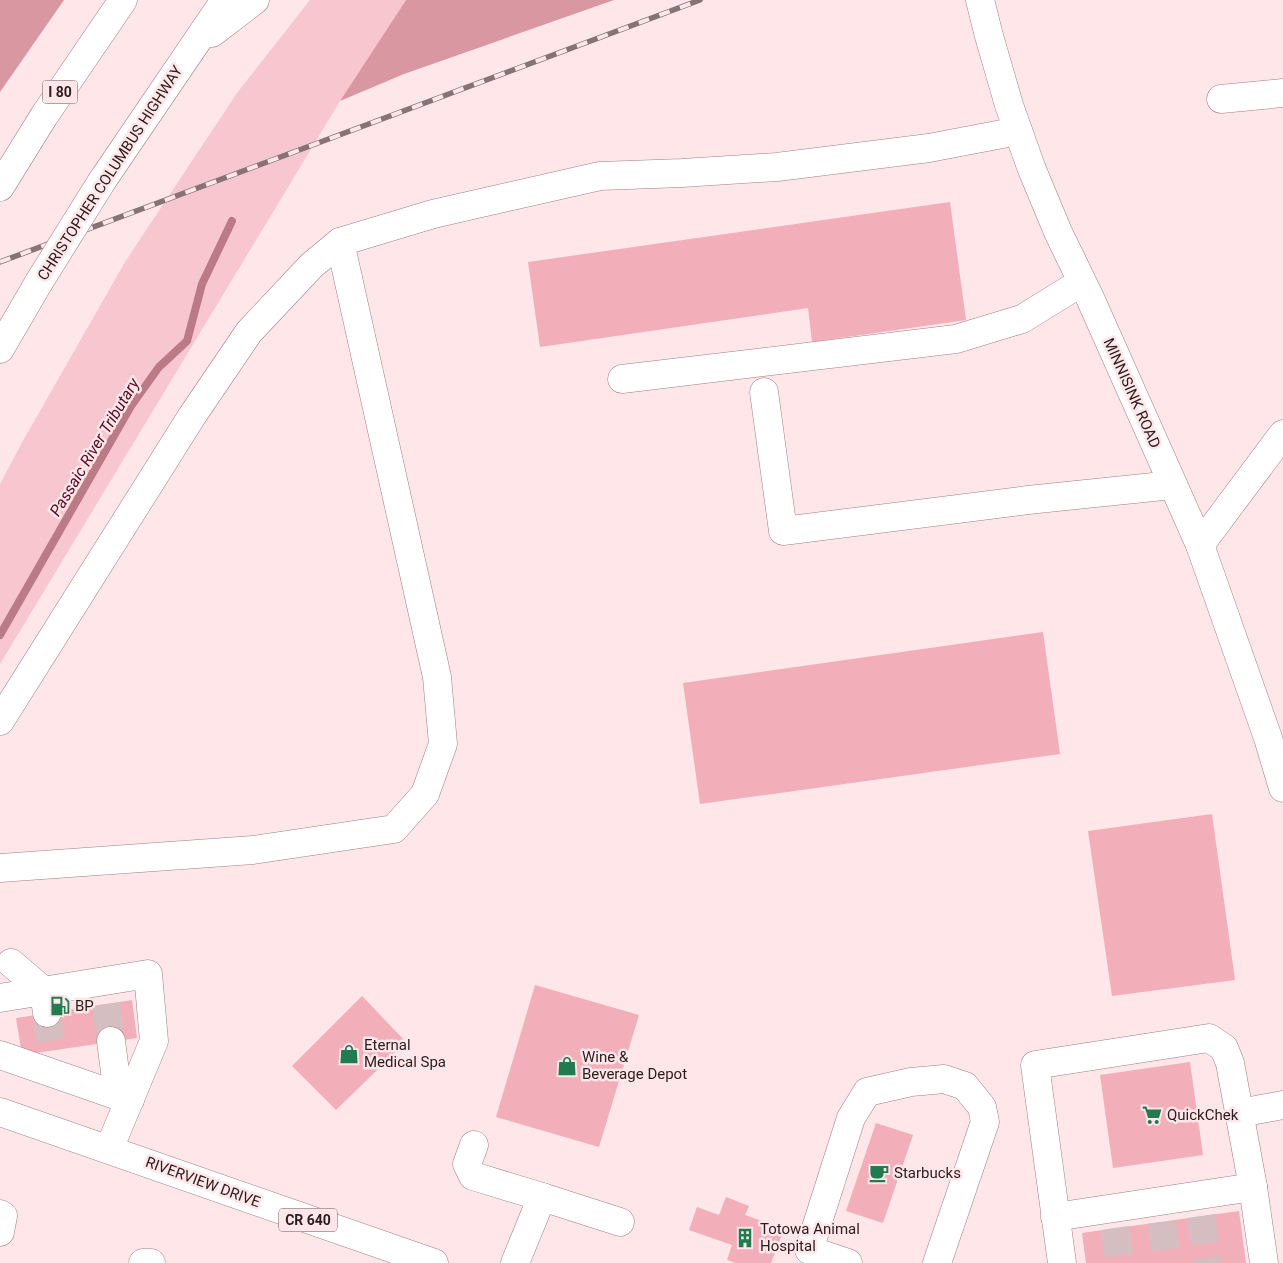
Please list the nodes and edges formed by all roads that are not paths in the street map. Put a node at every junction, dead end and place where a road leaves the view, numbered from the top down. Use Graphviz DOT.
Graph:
graph roads {
  1 [pos="123,0"];
  2 [pos="225,0"];
  3 [pos="256,0"];
  4 [pos="980,0"];
  5 [pos="191,49"];
  6 [pos="1283,93"];
  7 [pos="1221,99"];
  8 [pos="1018,131"];
  9 [pos="0,186"];
  10 [pos="340,242"];
  11 [pos="1082,282"];
  12 [pos="0,348"];
  13 [pos="622,379"];
  14 [pos="764,392"];
  15 [pos="1283,434"];
  16 [pos="1173,485"];
  17 [pos="1200,545"];
  18 [pos="1272,719"];
  19 [pos="0,722"];
  20 [pos="1283,788"];
  21 [pos="0,868"];
  22 [pos="11,964"];
  23 [pos="0,998"];
  24 [pos="45,1002"];
  25 [pos="111,1041"];
  26 [pos="0,1055"];
  27 [pos="124,1097"];
  28 [pos="1283,1105"];
  29 [pos="0,1112"];
  30 [pos="1240,1113"];
  31 [pos="474,1145"];
  32 [pos="109,1149"];
  33 [pos="1252,1187"];
  34 [pos="542,1197"];
  35 [pos="0,1214"];
  36 [pos="1055,1217"];
  37 [pos="620,1222"];
  38 [pos="0,1232"];
  39 [pos="143,1263"];
  40 [pos="151,1263"];
  41 [pos="434,1263"];
  42 [pos="515,1263"];
  43 [pos="848,1263"];
  44 [pos="938,1263"];
  45 [pos="1062,1263"];
  46 [pos="1264,1263"];
  1 -- 9 [label="main road, I 80"];
  2 -- 5 [label="main road, CHRISTOPHER COLUMBUS HIGHWAY"];
  3 -- 5 [label="main road"];
  4 -- 8 [label="main road, MINNISINK ROAD"];
  5 -- 12 [label="main road, CHRISTOPHER COLUMBUS HIGHWAY, bridge"];
  6 -- 7 [label="main road"];
  8 -- 10 [label="main road"];
  8 -- 11 [label="main road, MINNISINK ROAD"];
  10 -- 19 [label="main road"];
  10 -- 21 [label="main road"];
  11 -- 13 [label="main road"];
  11 -- 16 [label="main road, MINNISINK ROAD"];
  14 -- 16 [label="main road"];
  15 -- 17 [label="main road"];
  16 -- 17 [label="main road, MINNISINK ROAD"];
  17 -- 18 [label="main road, MINNISINK ROAD"];
  18 -- 20 [label="main road, MINNISINK ROAD"];
  22 -- 24 [label="main road"];
  23 -- 24 [label="main road"];
  24 -- 27 [label="main road"];
  25 -- 27 [label="main road"];
  26 -- 27 [label="main road"];
  27 -- 32 [label="main road"];
  28 -- 30 [label="main road"];
  29 -- 32 [label="main road, RIVERVIEW DRIVE / CR 640"];
  30 -- 33 [label="main road"];
  30 -- 36 [label="main road"];
  31 -- 34 [label="main road"];
  32 -- 41 [label="main road, RIVERVIEW DRIVE / CR 640"];
  33 -- 36 [label="main road"];
  33 -- 46 [label="main road"];
  34 -- 37 [label="main road"];
  34 -- 42 [label="main road"];
  35 -- 38 [label="main road"];
  36 -- 45 [label="main road"];
  39 -- 40 [label="main road"];
  43 -- 44 [label="main road"];
}
